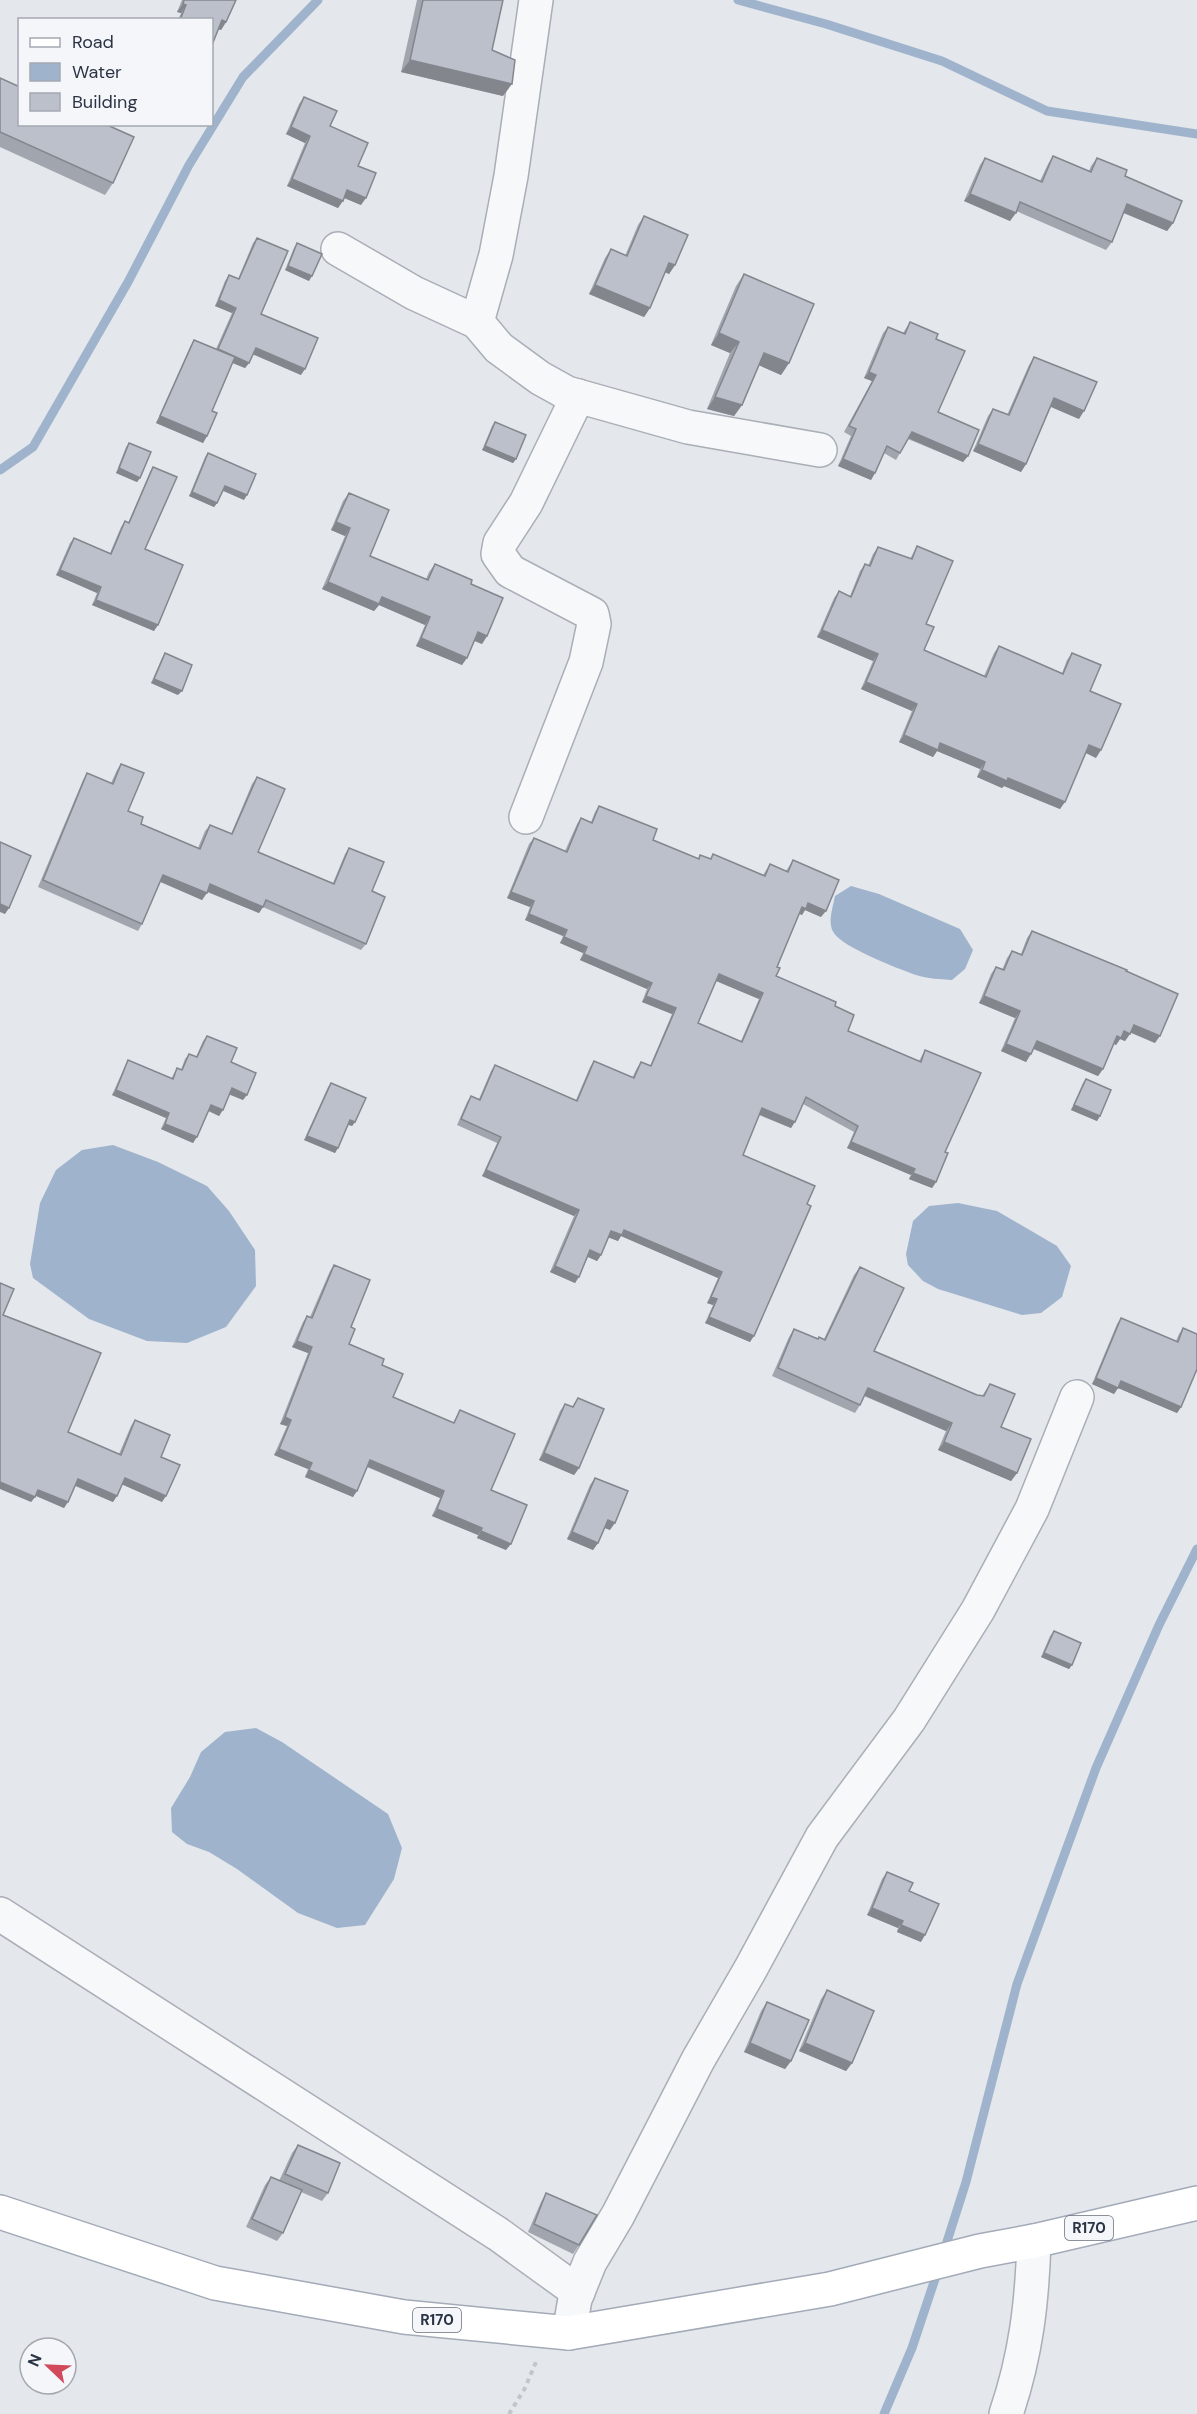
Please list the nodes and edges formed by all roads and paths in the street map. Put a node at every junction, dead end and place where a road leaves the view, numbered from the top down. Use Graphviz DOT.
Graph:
graph roads {
  1 [pos="535,9"];
  2 [pos="338,249"];
  3 [pos="477,322"];
  4 [pos="578,396"];
  5 [pos="820,450"];
  6 [pos="526,817"];
  7 [pos="1077,1397"];
  8 [pos="0,1914"];
  9 [pos="1197,2203"];
  10 [pos="0,2212"];
  11 [pos="1034,2241"];
  12 [pos="578,2292"];
  13 [pos="559,2332"];
  14 [pos="508,2414"];
  15 [pos="1006,2414"];
  1 -- 3 [label="street"];
  2 -- 3 [label="street"];
  3 -- 4 [label="street"];
  4 -- 5 [label="street"];
  4 -- 6 [label="street"];
  7 -- 12 [label="street"];
  8 -- 12 [label="street"];
  9 -- 11 [label="main road, R170"];
  10 -- 13 [label="main road, R170"];
  11 -- 13 [label="main road, R170"];
  11 -- 15 [label="street"];
  12 -- 13 [label="street"];
  13 -- 14 [label="path"];
}
